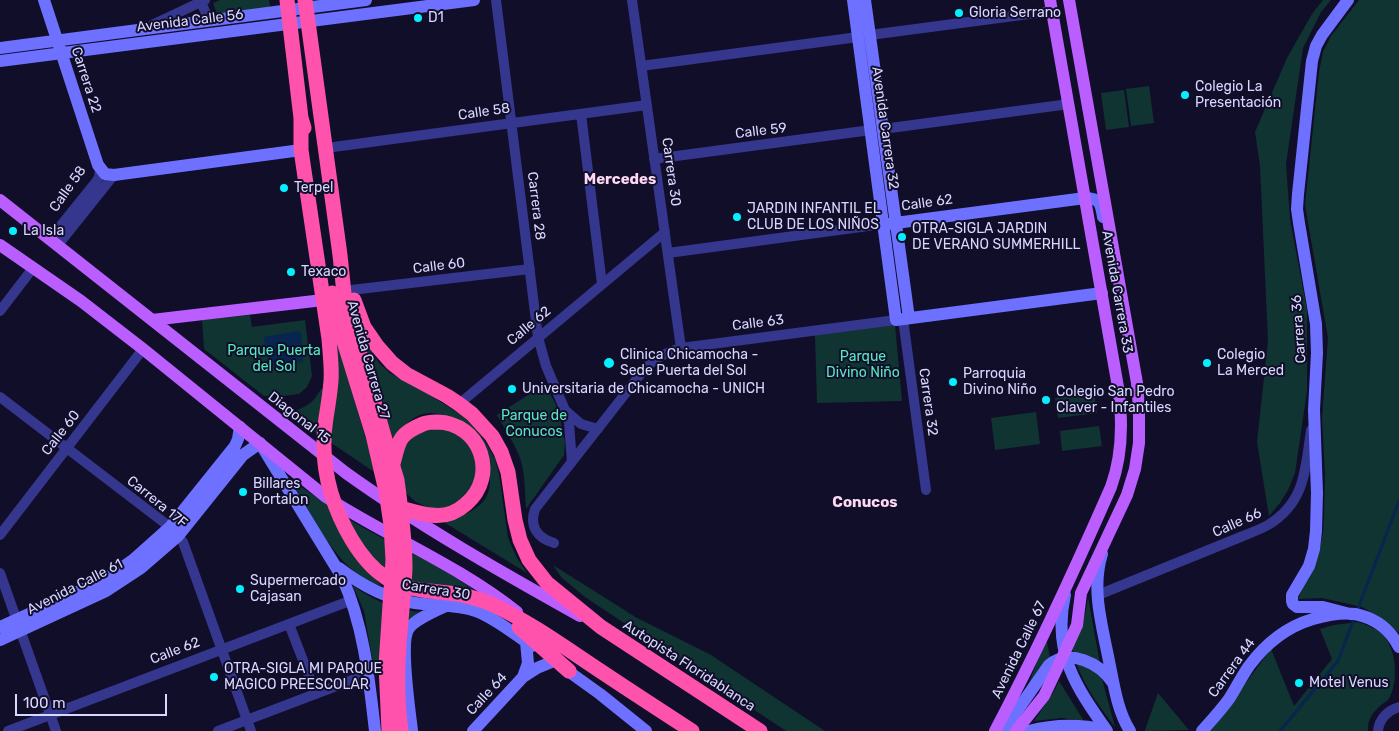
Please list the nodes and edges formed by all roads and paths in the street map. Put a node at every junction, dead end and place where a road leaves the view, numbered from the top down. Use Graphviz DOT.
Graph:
graph roads {
  1 [pos="44,0"];
  2 [pos="366,0"];
  3 [pos="474,0"];
  4 [pos="496,0"];
  5 [pos="632,0"];
  6 [pos="853,0"];
  7 [pos="865,0"];
  8 [pos="1069,0"];
  9 [pos="1348,0"];
  10 [pos="202,1"];
  11 [pos="1051,5"];
  12 [pos="307,10"];
  13 [pos="288,11"];
  14 [pos="209,20"];
  15 [pos="145,29"];
  16 [pos="864,36"];
  17 [pos="57,40"];
  18 [pos="0,48"];
  19 [pos="62,53"];
  20 [pos="0,61"];
  21 [pos="641,66"];
  22 [pos="1069,104"];
  23 [pos="647,105"];
  24 [pos="581,114"];
  25 [pos="301,118"];
  26 [pos="512,123"];
  27 [pos="877,130"];
  28 [pos="326,148"];
  29 [pos="301,150"];
  30 [pos="654,159"];
  31 [pos="100,169"];
  32 [pos="114,175"];
  33 [pos="1085,198"];
  34 [pos="1,199"];
  35 [pos="1099,202"];
  36 [pos="889,224"];
  37 [pos="665,232"];
  38 [pos="54,242"];
  39 [pos="0,245"];
  40 [pos="668,253"];
  41 [pos="340,255"];
  42 [pos="1116,265"];
  43 [pos="33,268"];
  44 [pos="530,269"];
  45 [pos="602,284"];
  46 [pos="351,290"];
  47 [pos="1102,293"];
  48 [pos="323,300"];
  49 [pos="0,311"];
  50 [pos="903,319"];
  51 [pos="152,320"];
  52 [pos="538,338"];
  53 [pos="681,348"];
  54 [pos="143,349"];
  55 [pos="0,398"];
  56 [pos="458,404"];
  57 [pos="565,410"];
  58 [pos="1314,410"];
  59 [pos="240,427"];
  60 [pos="598,429"];
  61 [pos="260,443"];
  62 [pos="66,448"];
  63 [pos="572,462"];
  64 [pos="386,465"];
  65 [pos="926,490"];
  66 [pos="397,507"];
  67 [pos="174,532"];
  68 [pos="0,535"];
  69 [pos="554,543"];
  70 [pos="1105,545"];
  71 [pos="335,565"];
  72 [pos="0,573"];
  73 [pos="1069,581"];
  74 [pos="1098,596"];
  75 [pos="352,600"];
  76 [pos="448,605"];
  77 [pos="493,605"];
  78 [pos="1356,615"];
  79 [pos="289,624"];
  80 [pos="18,625"];
  81 [pos="0,627"];
  82 [pos="601,627"];
  83 [pos="545,634"];
  84 [pos="0,640"];
  85 [pos="526,642"];
  86 [pos="1399,647"];
  87 [pos="221,649"];
  88 [pos="1062,658"];
  89 [pos="554,661"];
  90 [pos="406,671"];
  91 [pos="569,671"];
  92 [pos="368,674"];
  93 [pos="523,677"];
  94 [pos="1114,685"];
  95 [pos="316,694"];
  96 [pos="392,699"];
  97 [pos="1399,707"];
  98 [pos="50,715"];
  99 [pos="247,720"];
  100 [pos="8,731"];
  101 [pos="56,731"];
  102 [pos="218,731"];
  103 [pos="252,731"];
  104 [pos="374,731"];
  105 [pos="390,731"];
  106 [pos="401,731"];
  107 [pos="412,731"];
  108 [pos="473,731"];
  109 [pos="646,731"];
  110 [pos="692,731"];
  111 [pos="760,731"];
  112 [pos="995,731"];
  113 [pos="1002,731"];
  114 [pos="1016,731"];
  115 [pos="1028,731"];
  116 [pos="1106,731"];
  117 [pos="1130,731"];
  118 [pos="1202,731"];
  119 [pos="1378,731"];
  1 -- 17 [label="main road, Carrera 22"];
  2 -- 12 [label="main road, Avenida Calle 56"];
  3 -- 12 [label="main road, Avenida Calle 56"];
  4 -- 26 [label="street, Carrera 28"];
  5 -- 21 [label="street, Carrera 30"];
  6 -- 16 [label="main road, Avenida Carrera 32"];
  7 -- 16 [label="main road, Avenida Carrera 32"];
  8 -- 42 [label="main road, Avenida Carrera 33"];
  9 -- 58 [label="main road, Carrera 36"];
  10 -- 14 [label="street"];
  10 -- 15 [label="street"];
  11 -- 16 [label="street"];
  11 -- 22 [label="main road, Avenida Carrera 33"];
  12 -- 13 [label="main road, Avenida Calle 56"];
  12 -- 28 [label="highway, Avenida Carrera 27"];
  13 -- 14 [label="main road, Avenida Calle 56"];
  13 -- 19 [label="main road, Avenida Calle 56"];
  13 -- 25 [label="highway, Avenida Carrera 27"];
  14 -- 15 [label="main road, Avenida Calle 56"];
  15 -- 17 [label="main road, Avenida Calle 56"];
  16 -- 21 [label="street"];
  16 -- 27 [label="main road, Avenida Carrera 32"];
  17 -- 18 [label="main road, Avenida Calle 56"];
  17 -- 19 [label="main road, Carrera 22"];
  19 -- 20 [label="main road, Avenida Calle 56"];
  19 -- 31 [label="main road, Carrera 22"];
  21 -- 23 [label="street, Carrera 30"];
  22 -- 27 [label="street, Calle 59"];
  22 -- 33 [label="main road, Avenida Carrera 33"];
  23 -- 24 [label="street, Calle 58"];
  23 -- 30 [label="street, Carrera 30"];
  24 -- 26 [label="street, Calle 58"];
  24 -- 45 [label="street"];
  25 -- 29 [label="highway"];
  25 -- 64 [label="highway, Avenida Carrera 27"];
  26 -- 28 [label="street, Calle 58"];
  26 -- 44 [label="street, Carrera 28"];
  27 -- 30 [label="street, Calle 59"];
  27 -- 36 [label="main road, Avenida Carrera 32"];
  28 -- 41 [label="highway, Avenida Carrera 27"];
  29 -- 32 [label="main road"];
  29 -- 48 [label="highway"];
  30 -- 37 [label="street, Carrera 30"];
  31 -- 32 [label="main road, Calle 58"];
  31 -- 38 [label="street, Calle 58"];
  32 -- 38 [label="street, Calle 58"];
  33 -- 35 [label="main road, Calle 62"];
  33 -- 36 [label="main road, Calle 62"];
  33 -- 47 [label="main road, Avenida Carrera 33"];
  34 -- 38 [label="main road, Diagonal 15"];
  35 -- 42 [label="main road, Avenida Carrera 33"];
  36 -- 40 [label="street, Calle 62"];
  36 -- 50 [label="main road, Avenida Carrera 32"];
  37 -- 40 [label="street, Carrera 30"];
  37 -- 45 [label="street, Calle 62"];
  38 -- 51 [label="main road, Diagonal 15"];
  39 -- 43 [label="main road"];
  40 -- 53 [label="street, Carrera 30"];
  41 -- 46 [label="highway, Autopista Floridablanca"];
  41 -- 64 [label="highway, Avenida Carrera 27"];
  42 -- 70 [label="main road, Avenida Carrera 33"];
  43 -- 49 [label="street"];
  43 -- 54 [label="main road"];
  44 -- 46 [label="street, Calle 60"];
  44 -- 52 [label="street, Carrera 28"];
  45 -- 52 [label="street, Calle 62"];
  46 -- 56 [label="highway, Autopista Floridablanca"];
  47 -- 50 [label="main road, Calle 63"];
  47 -- 73 [label="main road, Avenida Carrera 33"];
  48 -- 51 [label="main road"];
  48 -- 77 [label="highway"];
  50 -- 53 [label="street, Calle 63"];
  50 -- 65 [label="street, Carrera 32"];
  51 -- 66 [label="main road, Diagonal 15"];
  52 -- 56 [label="street, Calle 62"];
  52 -- 57 [label="street, Carrera 28"];
  53 -- 60 [label="street, Calle 63"];
  54 -- 59 [label="main road"];
  54 -- 62 [label="street, Calle 60"];
  55 -- 62 [label="street, Carrera 17F"];
  56 -- 82 [label="highway, Autopista Floridablanca"];
  57 -- 60 [label="street, Carrera 28"];
  57 -- 63 [label="street, Carrera 28"];
  58 -- 74 [label="street, Calle 66"];
  58 -- 78 [label="main road, Carrera 36"];
  59 -- 61 [label="main road"];
  59 -- 67 [label="main road, Avenida Calle 61"];
  60 -- 63 [label="street, Calle 63"];
  61 -- 67 [label="main road, Avenida Calle 61"];
  61 -- 71 [label="main road, Carrera 30"];
  61 -- 83 [label="main road"];
  62 -- 67 [label="street, Carrera 17F"];
  62 -- 68 [label="street, Calle 60"];
  63 -- 69 [label="street, Calle 63"];
  64 -- 66 [label="highway"];
  64 -- 96 [label="highway, Avenida Carrera 27"];
  66 -- 82 [label="main road, Diagonal 15"];
  67 -- 80 [label="main road, Avenida Calle 61"];
  67 -- 87 [label="street, Carrera 17F"];
  70 -- 74 [label="main road"];
  70 -- 88 [label="main road, Avenida Carrera 33"];
  71 -- 75 [label="main road"];
  71 -- 76 [label="main road, Carrera 30"];
  72 -- 80 [label="street"];
  73 -- 112 [label="main road, Avenida Calle 67"];
  73 -- 116 [label="main road"];
  74 -- 94 [label="main road"];
  75 -- 79 [label="street, Calle 62"];
  75 -- 92 [label="main road"];
  76 -- 85 [label="main road, Carrera 30"];
  76 -- 90 [label="main road"];
  77 -- 83 [label="highway"];
  77 -- 91 [label="highway"];
  78 -- 86 [label="main road, Carrera 44"];
  78 -- 118 [label="main road, Carrera 44"];
  79 -- 87 [label="street, Calle 62"];
  79 -- 95 [label="street"];
  80 -- 81 [label="main road, Avenida Calle 61"];
  80 -- 84 [label="main road, Avenida Calle 61"];
  80 -- 98 [label="street"];
  82 -- 111 [label="highway, Autopista Floridablanca"];
  83 -- 110 [label="highway"];
  85 -- 89 [label="main road, Carrera 30"];
  85 -- 93 [label="main road, Calle 64"];
  87 -- 98 [label="street, Calle 62"];
  87 -- 99 [label="street, Carrera 17F"];
  88 -- 94 [label="main road"];
  88 -- 113 [label="main road"];
  88 -- 114 [label="main road"];
  89 -- 91 [label="main road, Carrera 30"];
  89 -- 93 [label="main road, Calle 64"];
  90 -- 92 [label="main road"];
  90 -- 107 [label="main road"];
  91 -- 109 [label="main road, Carrera 30"];
  92 -- 95 [label="street"];
  92 -- 104 [label="main road"];
  93 -- 108 [label="main road, Calle 64"];
  94 -- 117 [label="main road"];
  95 -- 99 [label="street"];
  96 -- 105 [label="highway, Avenida Carrera 27"];
  96 -- 106 [label="highway, Avenida Carrera 27"];
  97 -- 119 [label="street"];
  98 -- 100 [label="street, Calle 62"];
  98 -- 101 [label="street"];
  99 -- 102 [label="street"];
  99 -- 103 [label="street, Carrera 17F"];
  115 -- 116 [label="main road"];
}
